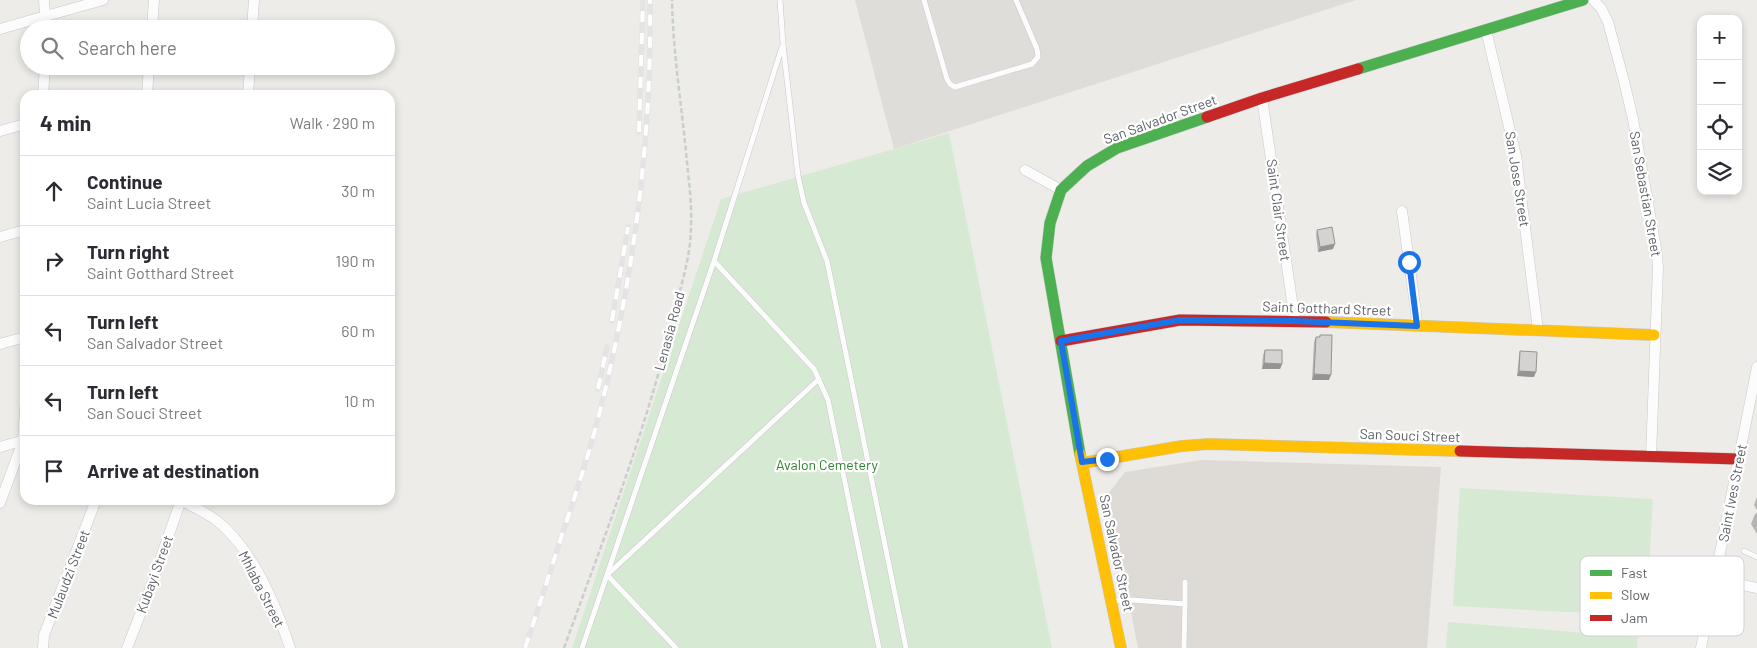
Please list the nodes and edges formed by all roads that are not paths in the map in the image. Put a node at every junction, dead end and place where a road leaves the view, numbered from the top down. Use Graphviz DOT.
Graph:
graph roads {
  1 [pos="44,0"];
  2 [pos="102,0"];
  3 [pos="154,0"];
  4 [pos="254,0"];
  5 [pos="780,0"];
  6 [pos="924,0"];
  7 [pos="1016,0"];
  8 [pos="1583,0"];
  9 [pos="1593,0"];
  10 [pos="46,16"];
  11 [pos="32,20"];
  12 [pos="46,20"];
  13 [pos="153,20"];
  14 [pos="253,20"];
  15 [pos="20,23"];
  16 [pos="0,29"];
  17 [pos="1486,30"];
  18 [pos="783,44"];
  19 [pos="44,75"];
  20 [pos="148,75"];
  21 [pos="249,75"];
  22 [pos="43,90"];
  23 [pos="147,90"];
  24 [pos="248,90"];
  25 [pos="1262,98"];
  26 [pos="20,125"];
  27 [pos="0,131"];
  28 [pos="1025,170"];
  29 [pos="1060,190"];
  30 [pos="1402,211"];
  31 [pos="20,231"];
  32 [pos="0,237"];
  33 [pos="714,261"];
  34 [pos="1295,321"];
  35 [pos="1417,326"];
  36 [pos="1538,330"];
  37 [pos="1654,334"];
  38 [pos="20,338"];
  39 [pos="1061,341"];
  40 [pos="0,344"];
  41 [pos="1757,367"];
  42 [pos="819,379"];
  43 [pos="20,442"];
  44 [pos="0,447"];
  45 [pos="20,451"];
  46 [pos="1651,457"];
  47 [pos="1738,459"];
  48 [pos="1082,462"];
  49 [pos="0,503"];
  50 [pos="94,505"];
  51 [pos="178,505"];
  52 [pos="190,505"];
  53 [pos="1744,552"];
  54 [pos="1719,556"];
  55 [pos="1757,557"];
  56 [pos="607,574"];
  57 [pos="1186,582"];
  58 [pos="1744,585"];
  59 [pos="1757,588"];
  60 [pos="1112,601"];
  61 [pos="1185,604"];
  62 [pos="43,648"];
  63 [pos="127,648"];
  64 [pos="290,648"];
  65 [pos="582,648"];
  66 [pos="676,648"];
  67 [pos="879,648"];
  68 [pos="906,648"];
  69 [pos="1121,648"];
  70 [pos="1184,648"];
  1 -- 10 [label="street"];
  2 -- 10 [label="street"];
  3 -- 13 [label="street"];
  4 -- 14 [label="street"];
  5 -- 18 [label="lane"];
  6 -- 7 [label="lane"];
  8 -- 17 [label="street, San Salvador Street"];
  9 -- 37 [label="street, San Sebastian Street"];
  10 -- 11 [label="street"];
  10 -- 12 [label="street"];
  15 -- 16 [label="street"];
  17 -- 25 [label="street, San Salvador Street"];
  17 -- 36 [label="street, San Jose Street"];
  18 -- 33 [label="lane"];
  18 -- 68 [label="lane"];
  19 -- 22 [label="street"];
  20 -- 23 [label="street"];
  21 -- 24 [label="street"];
  25 -- 29 [label="street, San Salvador Street"];
  25 -- 34 [label="street, Saint Clair Street"];
  26 -- 27 [label="street"];
  28 -- 29 [label="street"];
  29 -- 39 [label="street, San Salvador Street"];
  30 -- 35 [label="street"];
  31 -- 32 [label="street"];
  33 -- 42 [label="lane"];
  33 -- 56 [label="lane"];
  34 -- 35 [label="street, Saint Gotthard Street"];
  34 -- 39 [label="street, Saint Gotthard Street"];
  35 -- 36 [label="street, Saint Gotthard Street"];
  36 -- 37 [label="street, Saint Gotthard Street"];
  37 -- 46 [label="street, San Sebastian Street"];
  38 -- 40 [label="street"];
  39 -- 48 [label="street, San Salvador Street"];
  41 -- 47 [label="street, Saint Ives Street"];
  42 -- 56 [label="lane"];
  42 -- 67 [label="lane"];
  43 -- 44 [label="street"];
  45 -- 49 [label="street"];
  46 -- 47 [label="street, San Souci Street"];
  46 -- 48 [label="street, San Souci Street"];
  47 -- 54 [label="street, Saint Ives Street"];
  48 -- 60 [label="street, San Salvador Street"];
  50 -- 62 [label="street, Mulaudzi Street"];
  51 -- 63 [label="street, Kubayi Street"];
  52 -- 64 [label="street, Mhlaba Street"];
  53 -- 55 [label="lane"];
  56 -- 65 [label="lane"];
  56 -- 66 [label="lane"];
  57 -- 61 [label="lane"];
  58 -- 59 [label="street"];
  60 -- 61 [label="lane"];
  60 -- 69 [label="street, San Salvador Street"];
  61 -- 70 [label="lane"];
}
